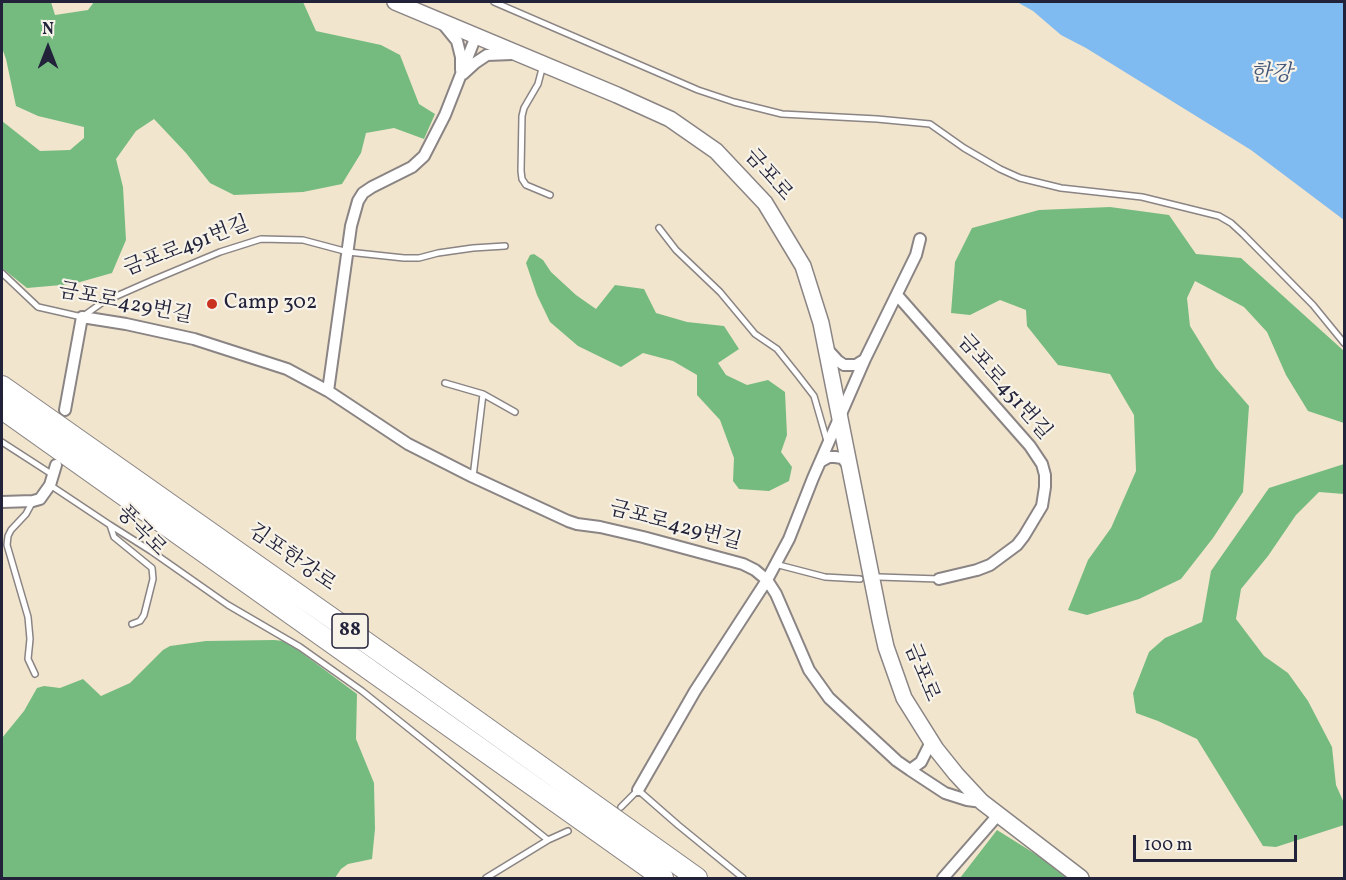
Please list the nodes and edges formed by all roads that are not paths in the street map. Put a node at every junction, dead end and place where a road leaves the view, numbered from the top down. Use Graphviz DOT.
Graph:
graph roads {
  1 [pos="394,2"];
  2 [pos="494,2"];
  3 [pos="439,20"];
  4 [pos="476,36"];
  5 [pos="519,54"];
  6 [pos="543,64"];
  7 [pos="461,76"];
  8 [pos="550,195"];
  9 [pos="659,228"];
  10 [pos="920,239"];
  11 [pos="505,246"];
  12 [pos="348,252"];
  13 [pos="2,273"];
  14 [pos="897,296"];
  15 [pos="82,317"];
  16 [pos="1344,343"];
  17 [pos="827,349"];
  18 [pos="865,359"];
  19 [pos="445,383"];
  20 [pos="2,386"];
  21 [pos="328,391"];
  22 [pos="483,394"];
  23 [pos="2,409"];
  24 [pos="65,410"];
  25 [pos="515,412"];
  26 [pos="840,416"];
  27 [pos="2,442"];
  28 [pos="828,443"];
  29 [pos="819,462"];
  30 [pos="850,467"];
  31 [pos="53,475"];
  32 [pos="472,477"];
  33 [pos="33,501"];
  34 [pos="2,502"];
  35 [pos="110,525"];
  36 [pos="775,564"];
  37 [pos="879,577"];
  38 [pos="860,579"];
  39 [pos="939,579"];
  40 [pos="767,580"];
  41 [pos="132,624"];
  42 [pos="35,675"];
  43 [pos="931,742"];
  44 [pos="910,770"];
  45 [pos="638,790"];
  46 [pos="982,802"];
  47 [pos="621,807"];
  48 [pos="998,815"];
  49 [pos="568,831"];
  50 [pos="548,840"];
  51 [pos="486,879"];
  52 [pos="663,879"];
  53 [pos="697,879"];
  54 [pos="743,879"];
  55 [pos="943,879"];
  56 [pos="1081,879"];
  1 -- 3 [label="main road, 금포로"];
  2 -- 16 [label="lane"];
  3 -- 4 [label="main road, 금포로"];
  3 -- 7 [label="street"];
  4 -- 5 [label="main road, 금포로"];
  4 -- 7 [label="street"];
  5 -- 6 [label="main road, 금포로"];
  5 -- 7 [label="street"];
  6 -- 8 [label="lane"];
  6 -- 17 [label="main road, 금포로"];
  7 -- 12 [label="street"];
  9 -- 28 [label="lane"];
  10 -- 14 [label="street"];
  11 -- 12 [label="lane, 금포로491번길"];
  12 -- 15 [label="lane, 금포로491번길"];
  12 -- 21 [label="street"];
  13 -- 15 [label="lane, 금포로429번길"];
  14 -- 18 [label="street"];
  14 -- 39 [label="street, 금포로451번길"];
  15 -- 21 [label="street, 금포로429번길"];
  15 -- 24 [label="street"];
  17 -- 18 [label="street"];
  17 -- 26 [label="main road, 금포로"];
  18 -- 26 [label="street"];
  19 -- 22 [label="lane"];
  20 -- 53 [label="highway, 김포한강로 / 88"];
  21 -- 32 [label="street, 금포로429번길"];
  22 -- 25 [label="lane"];
  22 -- 32 [label="lane"];
  23 -- 52 [label="highway, 88"];
  26 -- 28 [label="street"];
  26 -- 30 [label="main road, 금포로"];
  27 -- 31 [label="lane, 풍곡로"];
  28 -- 29 [label="street"];
  29 -- 30 [label="street"];
  29 -- 36 [label="street"];
  30 -- 43 [label="main road, 금포로"];
  31 -- 33 [label="street"];
  31 -- 35 [label="lane, 풍곡로"];
  32 -- 40 [label="street, 금포로429번길"];
  33 -- 34 [label="street"];
  33 -- 42 [label="lane"];
  35 -- 41 [label="lane, 풍곡로"];
  35 -- 50 [label="lane"];
  36 -- 38 [label="lane"];
  36 -- 40 [label="street"];
  37 -- 39 [label="lane, 금포로451번길"];
  40 -- 44 [label="street, 금포로429번길"];
  40 -- 45 [label="street"];
  43 -- 44 [label="street"];
  43 -- 46 [label="main road, 금포로"];
  44 -- 46 [label="street, 금포로429번길"];
  45 -- 47 [label="lane"];
  45 -- 54 [label="lane"];
  46 -- 48 [label="main road, 금포로"];
  48 -- 55 [label="street"];
  48 -- 56 [label="main road, 금포로"];
  49 -- 50 [label="lane"];
  50 -- 51 [label="lane"];
}
